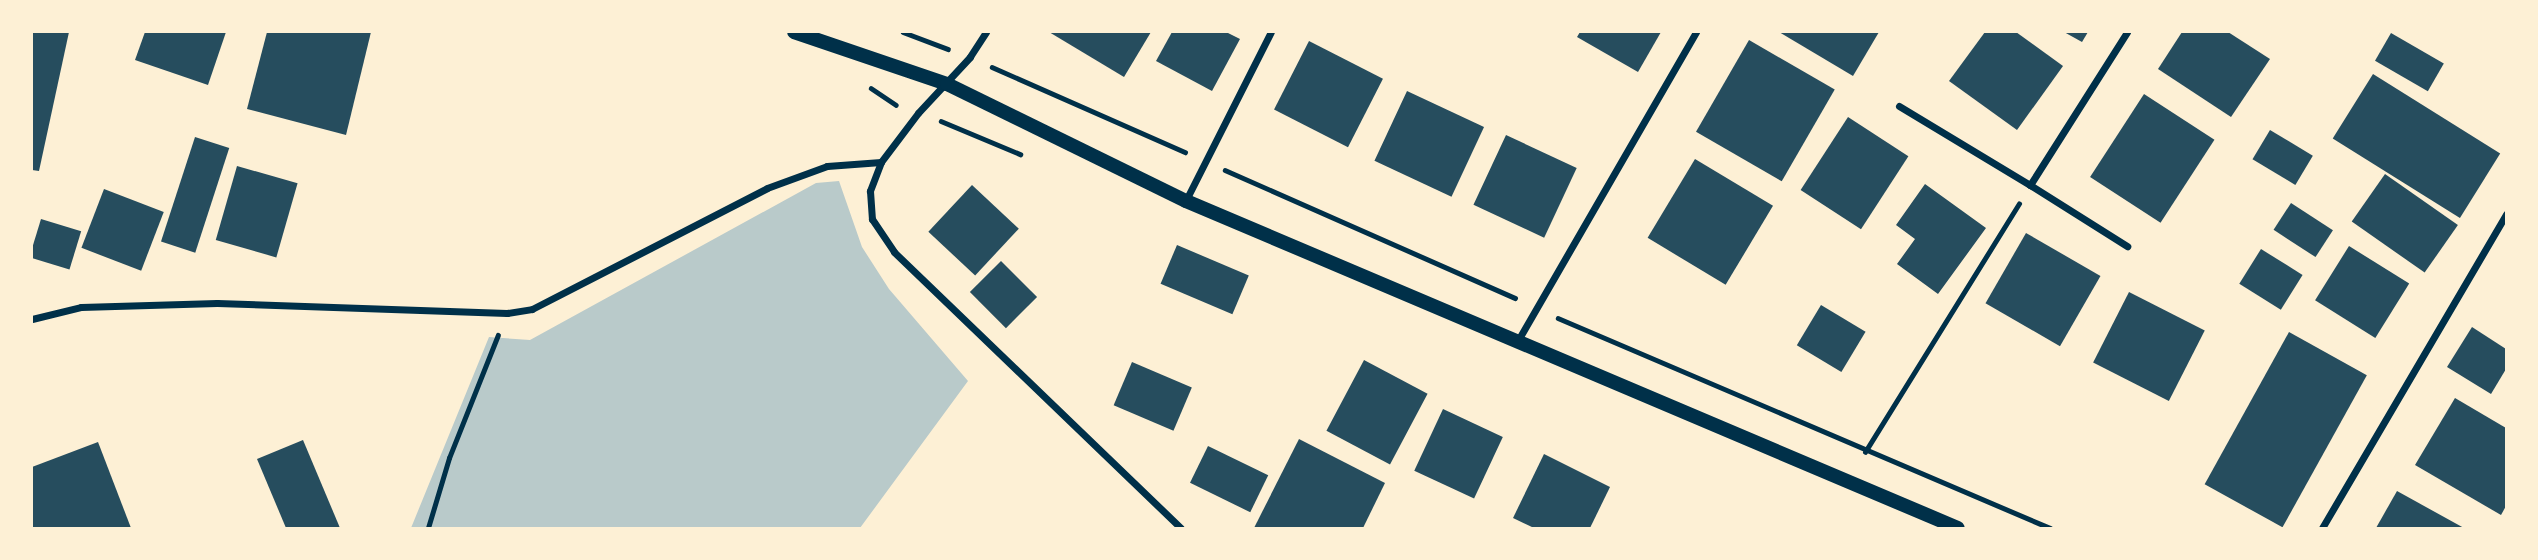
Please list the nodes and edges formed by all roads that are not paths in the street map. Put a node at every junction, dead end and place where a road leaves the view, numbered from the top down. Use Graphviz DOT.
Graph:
graph roads {
  1 [pos="794,32"];
  2 [pos="986,32"];
  3 [pos="1270,32"];
  4 [pos="1696,32"];
  5 [pos="2127,32"];
  6 [pos="947,85"];
  7 [pos="1899,106"];
  8 [pos="881,162"];
  9 [pos="2030,185"];
  10 [pos="1186,201"];
  11 [pos="2507,214"];
  12 [pos="2127,246"];
  13 [pos="32,319"];
  14 [pos="1517,343"];
  15 [pos="1181,528"];
  16 [pos="1958,528"];
  17 [pos="2322,528"];
  1 -- 6 [label="main road"];
  2 -- 6 [label="street"];
  3 -- 10 [label="street"];
  4 -- 14 [label="street"];
  5 -- 9 [label="street"];
  6 -- 8 [label="street"];
  6 -- 10 [label="main road"];
  7 -- 9 [label="street"];
  8 -- 13 [label="street"];
  8 -- 15 [label="street"];
  9 -- 12 [label="street"];
  10 -- 14 [label="main road"];
  11 -- 17 [label="street"];
  14 -- 16 [label="main road"];
}
